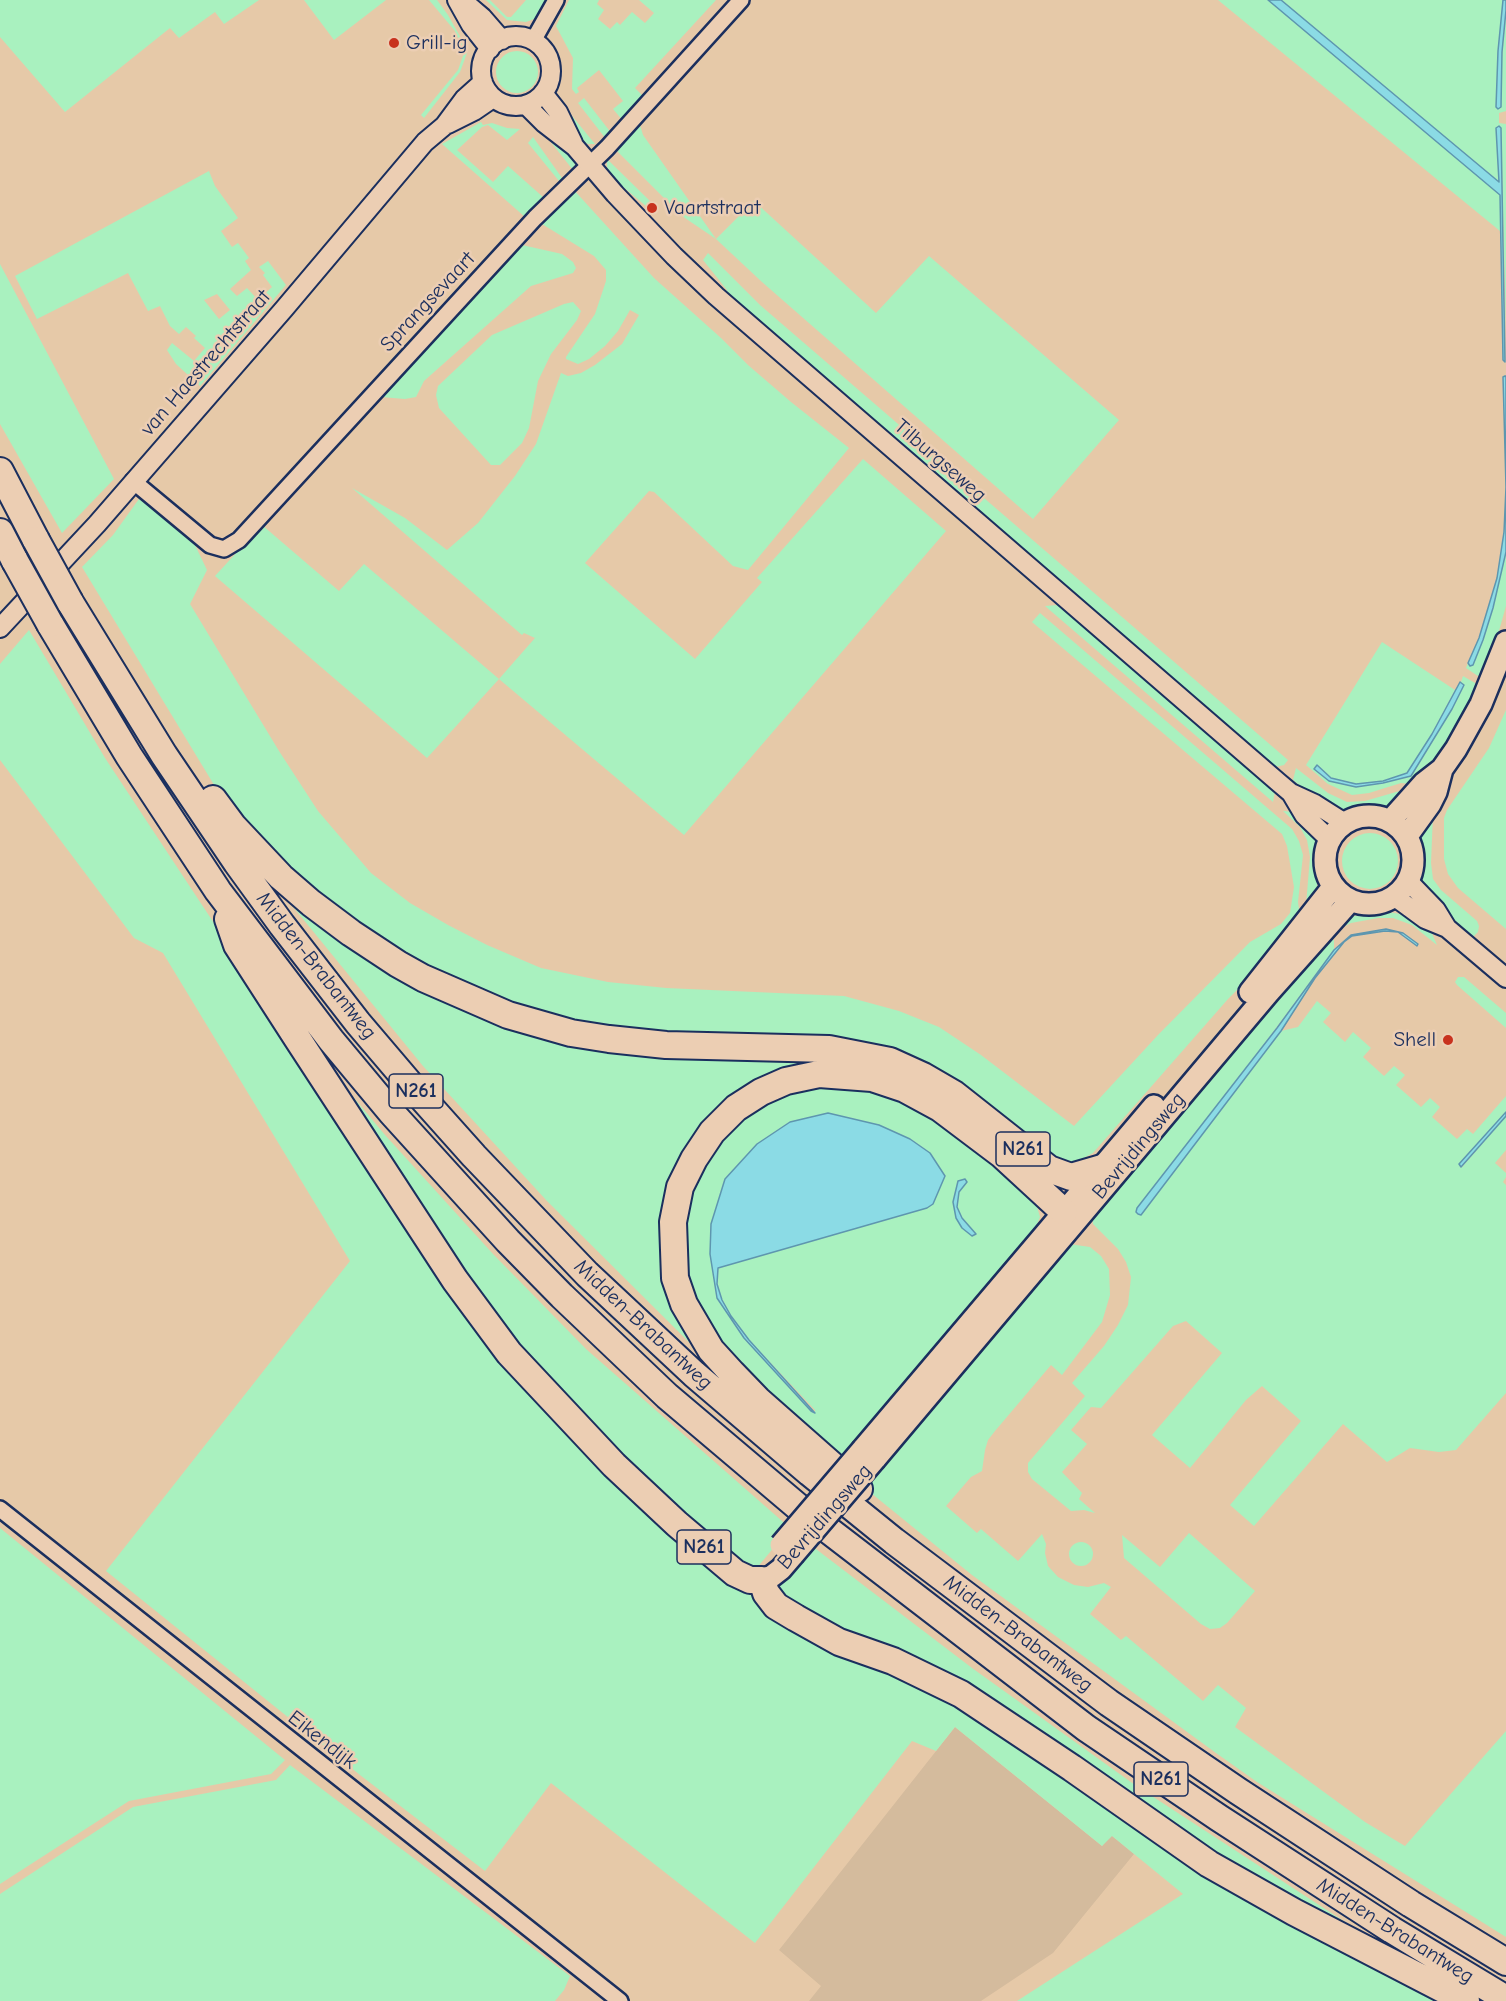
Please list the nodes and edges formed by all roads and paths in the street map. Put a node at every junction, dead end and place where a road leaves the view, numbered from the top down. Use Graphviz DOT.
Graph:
graph roads {
  1 [pos="457,0"];
  2 [pos="462,0"];
  3 [pos="556,0"];
  4 [pos="741,0"];
  5 [pos="533,41"];
  6 [pos="496,44"];
  7 [pos="488,90"];
  8 [pos="543,93"];
  9 [pos="526,105"];
  10 [pos="575,147"];
  11 [pos="591,165"];
  12 [pos="0,471"];
  13 [pos="133,482"];
  14 [pos="0,532"];
  15 [pos="0,628"];
  16 [pos="1506,642"];
  17 [pos="95,645"];
  18 [pos="1442,769"];
  19 [pos="1291,793"];
  20 [pos="1390,821"];
  21 [pos="1345,823"];
  22 [pos="1407,836"];
  23 [pos="1330,840"];
  24 [pos="1333,887"];
  25 [pos="1402,890"];
  26 [pos="218,891"];
  27 [pos="1350,901"];
  28 [pos="1506,978"];
  29 [pos="1102,1168"];
  30 [pos="1064,1212"];
  31 [pos="869,1454"];
  32 [pos="0,1509"];
  33 [pos="894,1541"];
  34 [pos="762,1580"];
  35 [pos="1506,1962"];
  36 [pos="1506,1999"];
  37 [pos="620,2001"];
  38 [pos="1466,2001"];
  1 -- 6 [label="street"];
  2 -- 6 [label="street"];
  3 -- 5 [label="street"];
  4 -- 11 [label="street, Sprangsevaart"];
  5 -- 6 [label="street"];
  5 -- 8 [label="street"];
  6 -- 7 [label="street"];
  7 -- 9 [label="street"];
  7 -- 13 [label="street, van Haestrechtstraat"];
  8 -- 9 [label="street"];
  8 -- 10 [label="street, Tilburgseweg"];
  9 -- 10 [label="street, Tilburgseweg"];
  10 -- 11 [label="street, Tilburgseweg"];
  11 -- 13 [label="street, Sprangsevaart"];
  11 -- 19 [label="street, Tilburgseweg"];
  12 -- 17 [label="highway, Midden-Brabantweg / N261, bridge"];
  13 -- 15 [label="street, van Haestrechtstraat"];
  14 -- 26 [label="highway, Midden-Brabantweg / N261, bridge"];
  16 -- 18 [label="main road"];
  17 -- 29 [label="highway, N261"];
  17 -- 33 [label="highway, Midden-Brabantweg / N261"];
  18 -- 20 [label="main road"];
  18 -- 22 [label="main road"];
  19 -- 21 [label="street, Tilburgseweg"];
  19 -- 23 [label="street, Tilburgseweg"];
  20 -- 21 [label="main road"];
  20 -- 22 [label="main road"];
  21 -- 23 [label="main road"];
  22 -- 25 [label="main road"];
  23 -- 24 [label="main road"];
  24 -- 27 [label="main road"];
  24 -- 29 [label="main road, Bevrijdingsweg"];
  25 -- 27 [label="main road"];
  25 -- 28 [label="street"];
  26 -- 34 [label="highway, N261"];
  26 -- 36 [label="highway, Midden-Brabantweg / N261"];
  27 -- 31 [label="main road, Bevrijdingsweg"];
  29 -- 30 [label="main road, Bevrijdingsweg"];
  30 -- 31 [label="main road, Bevrijdingsweg"];
  30 -- 33 [label="highway, N261"];
  31 -- 34 [label="main road, Bevrijdingsweg, bridge"];
  32 -- 37 [label="street, Eikendijk"];
  33 -- 35 [label="highway, Midden-Brabantweg / N261"];
  34 -- 38 [label="highway, N261"];
}
